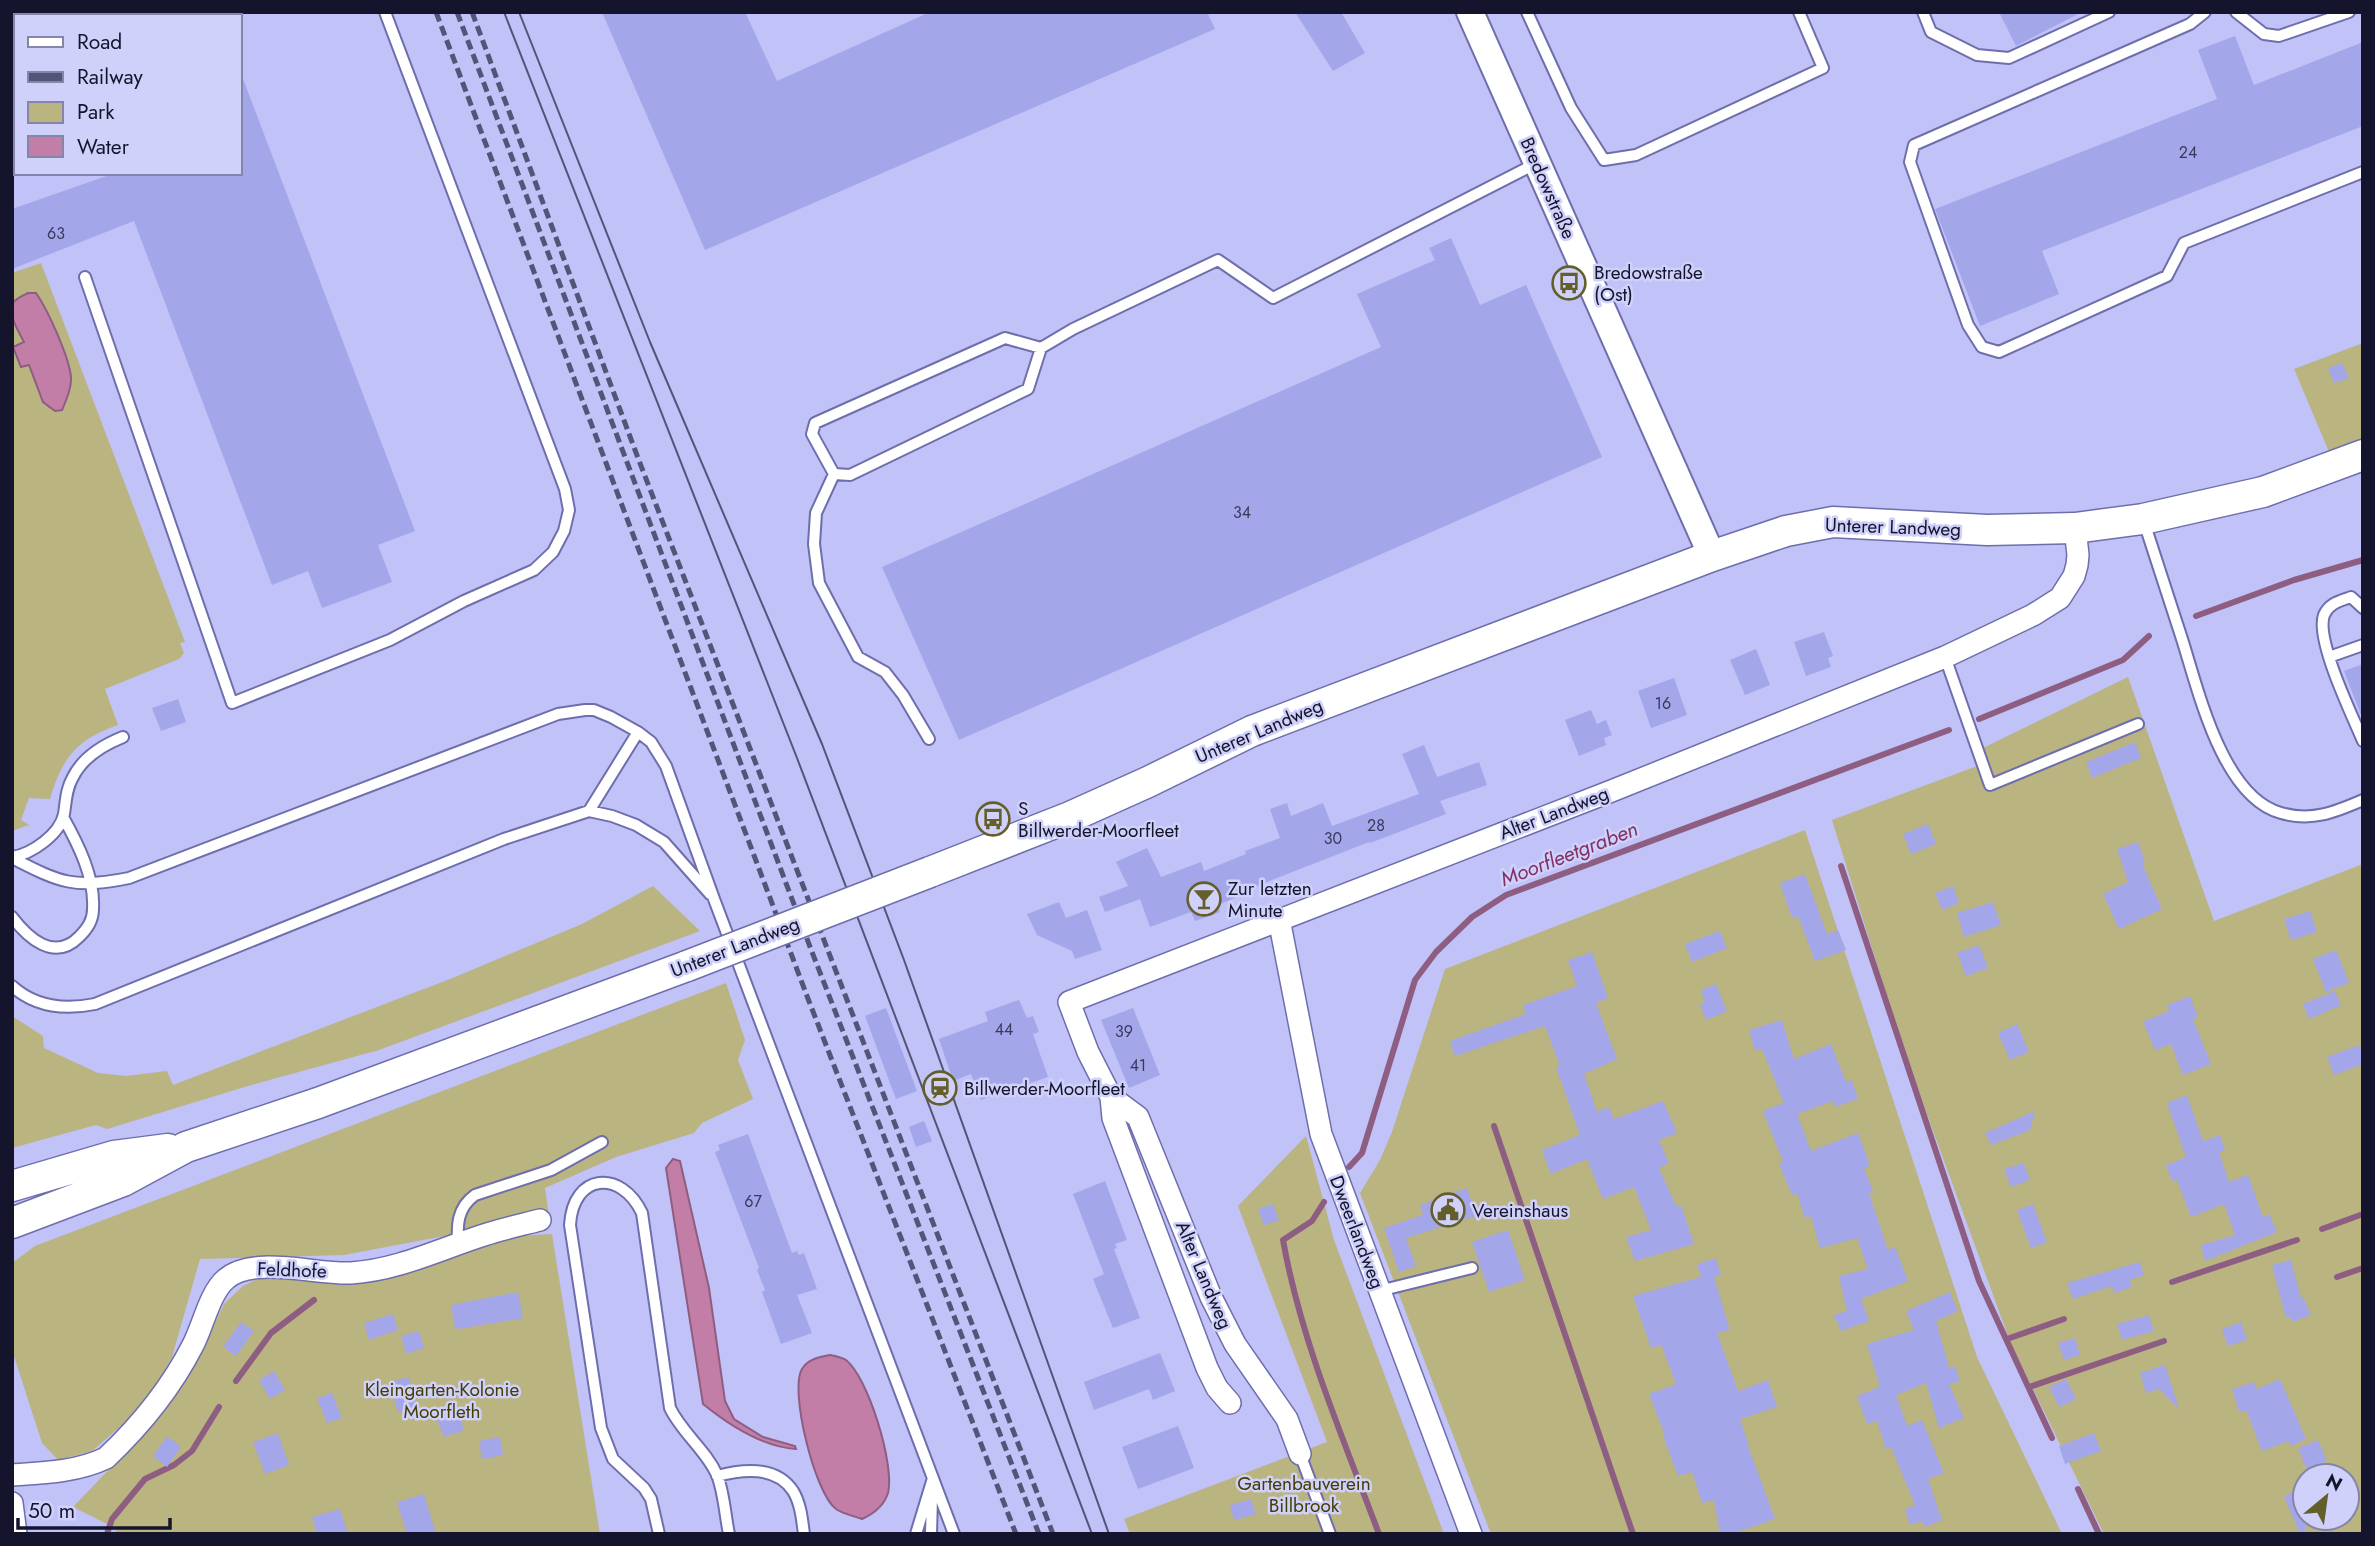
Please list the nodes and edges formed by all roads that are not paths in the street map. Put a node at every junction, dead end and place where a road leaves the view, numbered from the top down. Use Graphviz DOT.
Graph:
graph roads {
  1 [pos="385,12"];
  2 [pos="1470,12"];
  3 [pos="1527,12"];
  4 [pos="1799,12"];
  5 [pos="1923,12"];
  6 [pos="2109,12"];
  7 [pos="2205,12"];
  8 [pos="2236,12"];
  9 [pos="2349,12"];
  10 [pos="1537,163"];
  11 [pos="2363,172"];
  12 [pos="85,277"];
  13 [pos="1041,348"];
  14 [pos="2363,454"];
  15 [pos="834,474"];
  16 [pos="2143,519"];
  17 [pos="2075,528"];
  18 [pos="1712,556"];
  19 [pos="2363,608"];
  20 [pos="2363,645"];
  21 [pos="1945,657"];
  22 [pos="2329,657"];
  23 [pos="2138,724"];
  24 [pos="638,732"];
  25 [pos="123,737"];
  26 [pos="929,739"];
  27 [pos="2363,741"];
  28 [pos="2363,800"];
  29 [pos="589,811"];
  30 [pos="63,817"];
  31 [pos="12,858"];
  32 [pos="91,884"];
  33 [pos="714,899"];
  34 [pos="12,917"];
  35 [pos="1279,919"];
  36 [pos="12,986"];
  37 [pos="1111,1097"];
  38 [pos="601,1142"];
  39 [pos="186,1147"];
  40 [pos="12,1186"];
  41 [pos="540,1220"];
  42 [pos="12,1223"];
  43 [pos="458,1245"];
  44 [pos="1472,1268"];
  45 [pos="1379,1291"];
  46 [pos="1230,1403"];
  47 [pos="1300,1454"];
  48 [pos="12,1475"];
  49 [pos="718,1476"];
  50 [pos="933,1478"];
  51 [pos="12,1503"];
  52 [pos="16,1534"];
  53 [pos="659,1534"];
  54 [pos="729,1534"];
  55 [pos="804,1534"];
  56 [pos="916,1534"];
  57 [pos="931,1534"];
  58 [pos="954,1534"];
  59 [pos="1330,1534"];
  60 [pos="1471,1534"];
  1 -- 12 [label="lane"];
  2 -- 10 [label="street, Bredowstraße"];
  3 -- 4 [label="lane"];
  5 -- 6 [label="lane"];
  7 -- 11 [label="lane"];
  8 -- 9 [label="lane"];
  10 -- 13 [label="lane"];
  10 -- 18 [label="street, Bredowstraße"];
  13 -- 15 [label="lane"];
  13 -- 15 [label="lane"];
  14 -- 16 [label="main road, Unterer Landweg"];
  15 -- 26 [label="lane"];
  16 -- 17 [label="main road, Unterer Landweg"];
  16 -- 28 [label="lane"];
  17 -- 18 [label="main road, Unterer Landweg"];
  17 -- 21 [label="street, Alter Landweg"];
  18 -- 39 [label="main road, Unterer Landweg, bridge"];
  19 -- 22 [label="lane"];
  20 -- 22 [label="lane"];
  21 -- 23 [label="lane"];
  21 -- 35 [label="street, Alter Landweg"];
  22 -- 27 [label="lane"];
  24 -- 29 [label="lane"];
  24 -- 32 [label="lane"];
  24 -- 33 [label="lane"];
  25 -- 30 [label="lane"];
  29 -- 33 [label="lane"];
  29 -- 36 [label="lane"];
  30 -- 31 [label="lane"];
  30 -- 32 [label="lane"];
  31 -- 32 [label="lane"];
  32 -- 34 [label="lane"];
  33 -- 50 [label="lane"];
  35 -- 37 [label="street, Alter Landweg"];
  35 -- 45 [label="street, Dweerlandweg"];
  37 -- 46 [label="street, Alter Landweg"];
  37 -- 47 [label="street, Alter Landweg"];
  38 -- 43 [label="lane"];
  39 -- 40 [label="main road, Unterer Landweg"];
  39 -- 42 [label="main road, Unterer Landweg"];
  41 -- 43 [label="street, Feldhofe"];
  43 -- 48 [label="street, Feldhofe"];
  44 -- 45 [label="lane"];
  45 -- 60 [label="street, Dweerlandweg"];
  47 -- 59 [label="lane"];
  49 -- 53 [label="lane"];
  49 -- 54 [label="lane"];
  49 -- 55 [label="lane"];
  50 -- 56 [label="lane"];
  50 -- 57 [label="lane"];
  50 -- 58 [label="lane"];
  51 -- 52 [label="street"];
}
